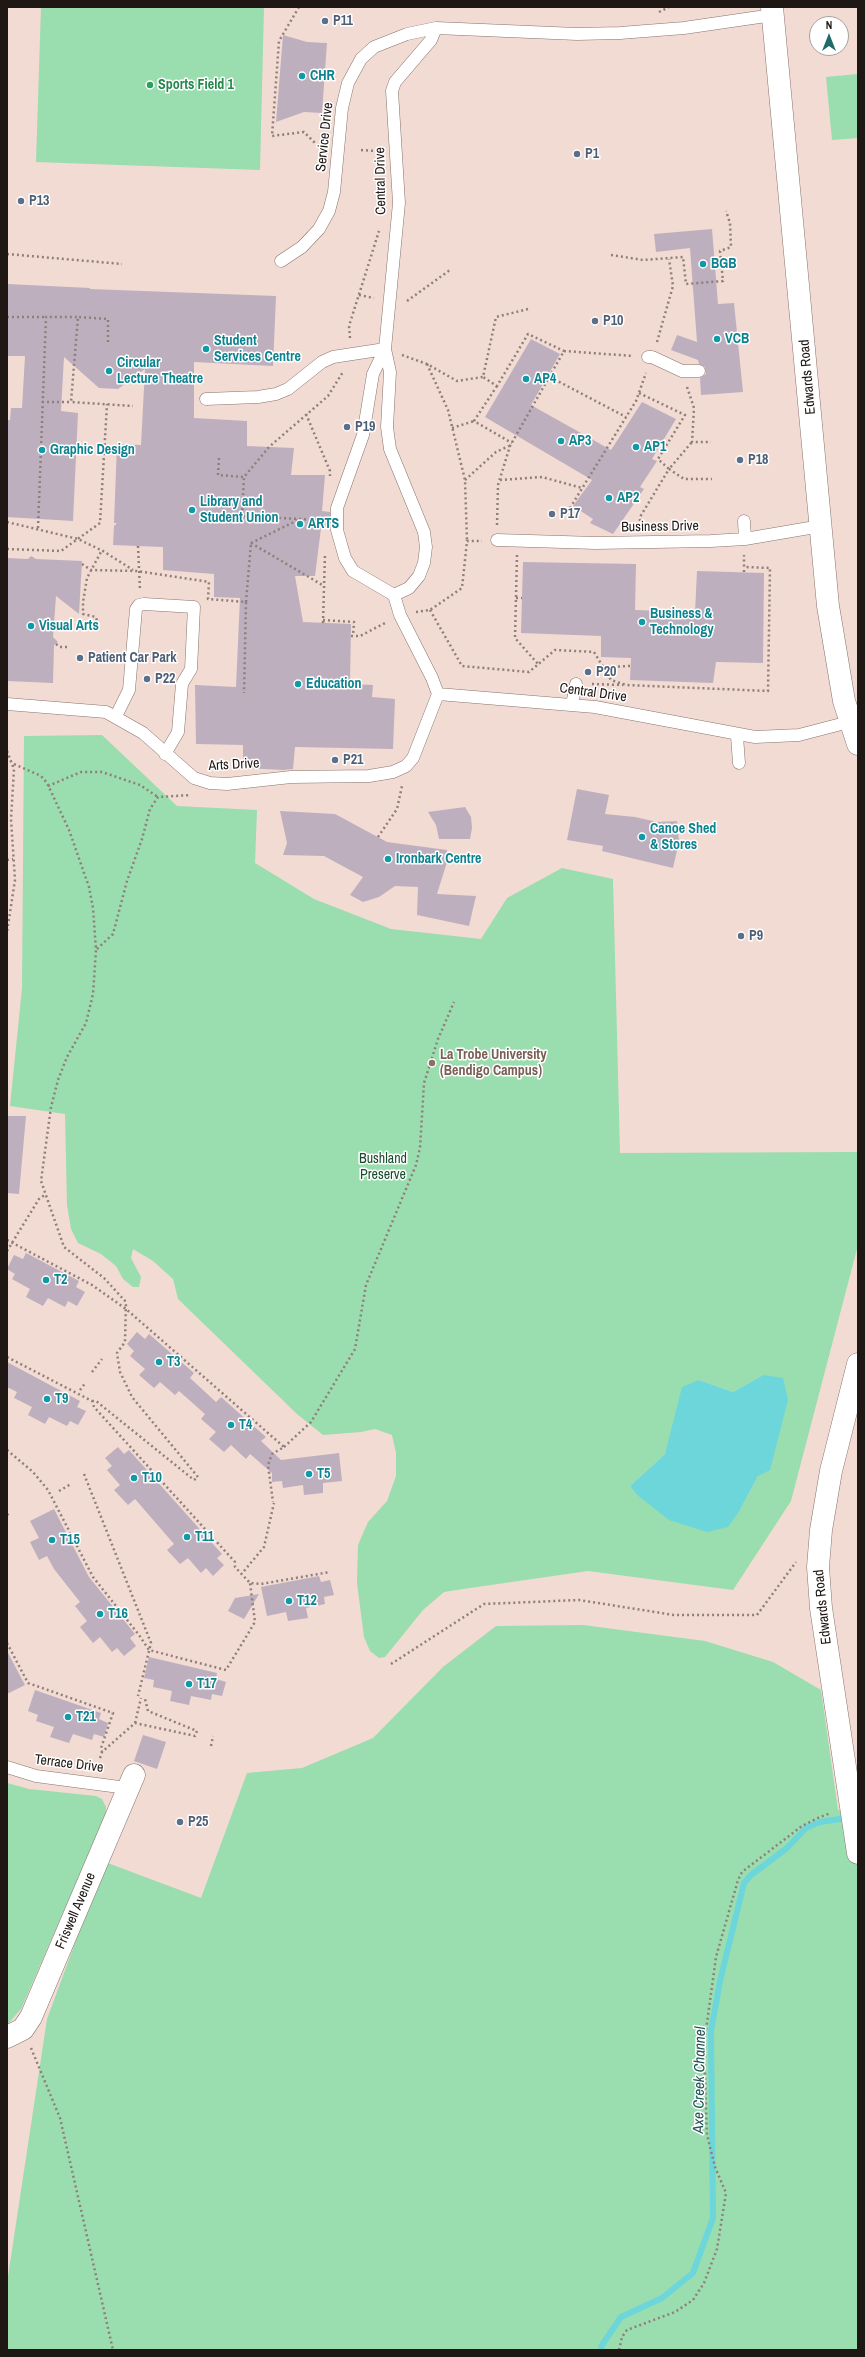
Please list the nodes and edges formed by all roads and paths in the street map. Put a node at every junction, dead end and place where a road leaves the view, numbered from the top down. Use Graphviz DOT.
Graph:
graph roads {
  1 [pos="299,7"];
  2 [pos="772,11"];
  3 [pos="436,28"];
  4 [pos="339,148"];
  5 [pos="361,150"];
  6 [pos="376,151"];
  7 [pos="726,211"];
  8 [pos="380,226"];
  9 [pos="7,254"];
  10 [pos="611,255"];
  11 [pos="669,259"];
  12 [pos="281,261"];
  13 [pos="122,264"];
  14 [pos="528,308"];
  15 [pos="7,317"];
  16 [pos="46,317"];
  17 [pos="78,317"];
  18 [pos="108,342"];
  19 [pos="385,349"];
  20 [pos="564,351"];
  21 [pos="349,353"];
  22 [pos="650,357"];
  23 [pos="427,364"];
  24 [pos="682,371"];
  25 [pos="699,371"];
  26 [pos="482,377"];
  27 [pos="550,377"];
  28 [pos="497,386"];
  29 [pos="639,393"];
  30 [pos="206,399"];
  31 [pos="42,402"];
  32 [pos="71,402"];
  33 [pos="107,404"];
  34 [pos="133,406"];
  35 [pos="306,414"];
  36 [pos="626,417"];
  37 [pos="474,421"];
  38 [pos="452,428"];
  39 [pos="692,442"];
  40 [pos="711,442"];
  41 [pos="512,443"];
  42 [pos="510,446"];
  43 [pos="219,458"];
  44 [pos="669,469"];
  45 [pos="244,477"];
  46 [pos="330,478"];
  47 [pos="712,479"];
  48 [pos="465,480"];
  49 [pos="500,480"];
  50 [pos="582,488"];
  51 [pos="570,508"];
  52 [pos="301,519"];
  53 [pos="336,520"];
  54 [pos="744,521"];
  55 [pos="7,522"];
  56 [pos="821,526"];
  57 [pos="38,528"];
  58 [pos="78,539"];
  59 [pos="745,539"];
  60 [pos="497,540"];
  61 [pos="467,541"];
  62 [pos="517,541"];
  63 [pos="640,542"];
  64 [pos="251,543"];
  65 [pos="138,546"];
  66 [pos="326,546"];
  67 [pos="7,549"];
  68 [pos="102,550"];
  69 [pos="82,564"];
  70 [pos="744,568"];
  71 [pos="91,570"];
  72 [pos="137,571"];
  73 [pos="744,572"];
  74 [pos="324,586"];
  75 [pos="140,593"];
  76 [pos="394,596"];
  77 [pos="516,598"];
  78 [pos="522,598"];
  79 [pos="246,602"];
  80 [pos="430,610"];
  81 [pos="400,615"];
  82 [pos="98,625"];
  83 [pos="56,644"];
  84 [pos="69,648"];
  85 [pos="538,664"];
  86 [pos="631,666"];
  87 [pos="603,667"];
  88 [pos="576,684"];
  89 [pos="626,685"];
  90 [pos="438,694"];
  91 [pos="7,704"];
  92 [pos="572,704"];
  93 [pos="116,716"];
  94 [pos="849,722"];
  95 [pos="737,736"];
  96 [pos="858,744"];
  97 [pos="7,751"];
  98 [pos="165,754"];
  99 [pos="739,763"];
  100 [pos="14,764"];
  101 [pos="406,766"];
  102 [pos="201,781"];
  103 [pos="48,786"];
  104 [pos="158,797"];
  105 [pos="378,837"];
  106 [pos="13,859"];
  107 [pos="7,860"];
  108 [pos="8,910"];
  109 [pos="7,932"];
  110 [pos="96,950"];
  111 [pos="454,1002"];
  112 [pos="46,1194"];
  113 [pos="7,1240"];
  114 [pos="12,1243"];
  115 [pos="7,1251"];
  116 [pos="126,1309"];
  117 [pos="7,1357"];
  118 [pos="102,1359"];
  119 [pos="858,1364"];
  120 [pos="92,1372"];
  121 [pos="86,1382"];
  122 [pos="80,1390"];
  123 [pos="92,1401"];
  124 [pos="284,1447"];
  125 [pos="7,1450"];
  126 [pos="84,1474"];
  127 [pos="71,1484"];
  128 [pos="59,1491"];
  129 [pos="798,1560"];
  130 [pos="244,1572"];
  131 [pos="330,1572"];
  132 [pos="250,1583"];
  133 [pos="7,1643"];
  134 [pos="149,1650"];
  135 [pos="391,1664"];
  136 [pos="145,1699"];
  137 [pos="135,1723"];
  138 [pos="213,1736"];
  139 [pos="211,1746"];
  140 [pos="850,1747"];
  141 [pos="102,1752"];
  142 [pos="100,1758"];
  143 [pos="7,1767"];
  144 [pos="130,1781"];
  145 [pos="852,1810"];
  146 [pos="858,1853"];
  147 [pos="15,2033"];
  148 [pos="113,2350"];
  149 [pos="619,2350"];
  1 -- 4 [label="path"];
  2 -- 3 [label="lane, Service Drive"];
  2 -- 56 [label="street, Edwards Road"];
  3 -- 4 [label="lane, Service Drive"];
  3 -- 19 [label="lane, Central Drive"];
  4 -- 12 [label="lane, Service Drive"];
  5 -- 6 [label="path"];
  7 -- 11 [label="path"];
  8 -- 21 [label="path"];
  9 -- 13 [label="path"];
  10 -- 11 [label="path"];
  11 -- 22 [label="path"];
  14 -- 26 [label="path"];
  15 -- 16 [label="path"];
  16 -- 17 [label="path"];
  16 -- 31 [label="path"];
  17 -- 18 [label="path"];
  17 -- 32 [label="path"];
  19 -- 21 [label="lane"];
  19 -- 23 [label="path"];
  19 -- 53 [label="lane, Central Drive"];
  19 -- 76 [label="lane, Central Drive"];
  20 -- 22 [label="path"];
  20 -- 27 [label="path"];
  20 -- 28 [label="path"];
  21 -- 30 [label="lane"];
  21 -- 35 [label="path"];
  22 -- 24 [label="lane"];
  22 -- 29 [label="path"];
  23 -- 26 [label="path"];
  23 -- 38 [label="path"];
  24 -- 25 [label="lane"];
  24 -- 39 [label="path"];
  26 -- 28 [label="path"];
  27 -- 36 [label="path"];
  27 -- 41 [label="path"];
  28 -- 37 [label="path"];
  29 -- 36 [label="path"];
  29 -- 44 [label="path"];
  31 -- 32 [label="path"];
  31 -- 57 [label="path"];
  32 -- 33 [label="path"];
  33 -- 34 [label="path"];
  33 -- 58 [label="path"];
  35 -- 45 [label="path"];
  35 -- 46 [label="path"];
  36 -- 50 [label="path"];
  37 -- 38 [label="path"];
  37 -- 41 [label="path"];
  38 -- 48 [label="path"];
  39 -- 40 [label="path"];
  39 -- 44 [label="path"];
  41 -- 42 [label="path"];
  42 -- 48 [label="path"];
  42 -- 49 [label="path"];
  43 -- 45 [label="path"];
  44 -- 47 [label="path"];
  44 -- 63 [label="path"];
  45 -- 52 [label="path"];
  48 -- 61 [label="path"];
  49 -- 50 [label="path"];
  49 -- 60 [label="path"];
  50 -- 51 [label="path"];
  52 -- 53 [label="path"];
  52 -- 64 [label="path"];
  53 -- 76 [label="lane, Central Drive"];
  54 -- 59 [label="lane"];
  55 -- 57 [label="path"];
  56 -- 59 [label="lane, Business Drive"];
  56 -- 94 [label="street, Edwards Road"];
  57 -- 58 [label="path"];
  58 -- 67 [label="path"];
  58 -- 68 [label="path"];
  59 -- 63 [label="lane, Business Drive"];
  59 -- 70 [label="path"];
  60 -- 61 [label="path"];
  60 -- 62 [label="lane, Business Drive"];
  61 -- 80 [label="path"];
  62 -- 63 [label="lane, Business Drive"];
  62 -- 77 [label="path"];
  64 -- 74 [label="path"];
  64 -- 79 [label="path"];
  65 -- 72 [label="path"];
  66 -- 74 [label="path"];
  68 -- 71 [label="path"];
  68 -- 72 [label="path"];
  69 -- 71 [label="path"];
  70 -- 73 [label="path"];
  70 -- 89 [label="path"];
  71 -- 82 [label="path"];
  72 -- 75 [label="path"];
  74 -- 81 [label="path"];
  76 -- 81 [label="lane"];
  77 -- 78 [label="path"];
  77 -- 85 [label="path"];
  80 -- 81 [label="path"];
  80 -- 85 [label="path"];
  81 -- 90 [label="lane"];
  83 -- 84 [label="path"];
  85 -- 87 [label="path"];
  86 -- 87 [label="path"];
  87 -- 89 [label="path"];
  88 -- 89 [label="path"];
  88 -- 92 [label="lane"];
  90 -- 92 [label="lane, Central Drive"];
  90 -- 101 [label="lane"];
  91 -- 93 [label="lane, Arts Drive"];
  92 -- 95 [label="lane, Central Drive"];
  93 -- 98 [label="lane, Arts Drive"];
  93 -- 98 [label="lane"];
  94 -- 95 [label="lane, Central Drive"];
  94 -- 96 [label="street, Edwards Road"];
  95 -- 99 [label="lane"];
  97 -- 100 [label="path"];
  98 -- 102 [label="lane, Arts Drive"];
  100 -- 103 [label="path"];
  100 -- 106 [label="path"];
  101 -- 102 [label="lane, Arts Drive"];
  101 -- 105 [label="path"];
  102 -- 104 [label="path"];
  103 -- 104 [label="path"];
  103 -- 110 [label="path"];
  104 -- 110 [label="path"];
  106 -- 107 [label="path"];
  106 -- 108 [label="path"];
  108 -- 109 [label="path"];
  110 -- 112 [label="path"];
  111 -- 124 [label="path"];
  112 -- 114 [label="path"];
  112 -- 116 [label="path"];
  113 -- 114 [label="path"];
  114 -- 115 [label="path"];
  114 -- 116 [label="path"];
  116 -- 123 [label="path"];
  116 -- 124 [label="path"];
  117 -- 123 [label="path"];
  118 -- 120 [label="path"];
  119 -- 140 [label="street, Edwards Road"];
  121 -- 122 [label="path"];
  123 -- 132 [label="path"];
  124 -- 130 [label="path"];
  125 -- 134 [label="path"];
  126 -- 134 [label="path"];
  127 -- 128 [label="path"];
  129 -- 135 [label="path"];
  131 -- 132 [label="path"];
  132 -- 134 [label="path"];
  133 -- 141 [label="path"];
  134 -- 137 [label="path"];
  136 -- 137 [label="path"];
  137 -- 141 [label="path"];
  138 -- 139 [label="path"];
  140 -- 145 [label="street, Edwards Road"];
  141 -- 142 [label="path"];
  143 -- 144 [label="lane, Terrace Drive"];
  144 -- 147 [label="street, Friswell Avenue"];
  145 -- 146 [label="street, Edwards Road"];
  145 -- 149 [label="path"];
  147 -- 148 [label="path"];
}
